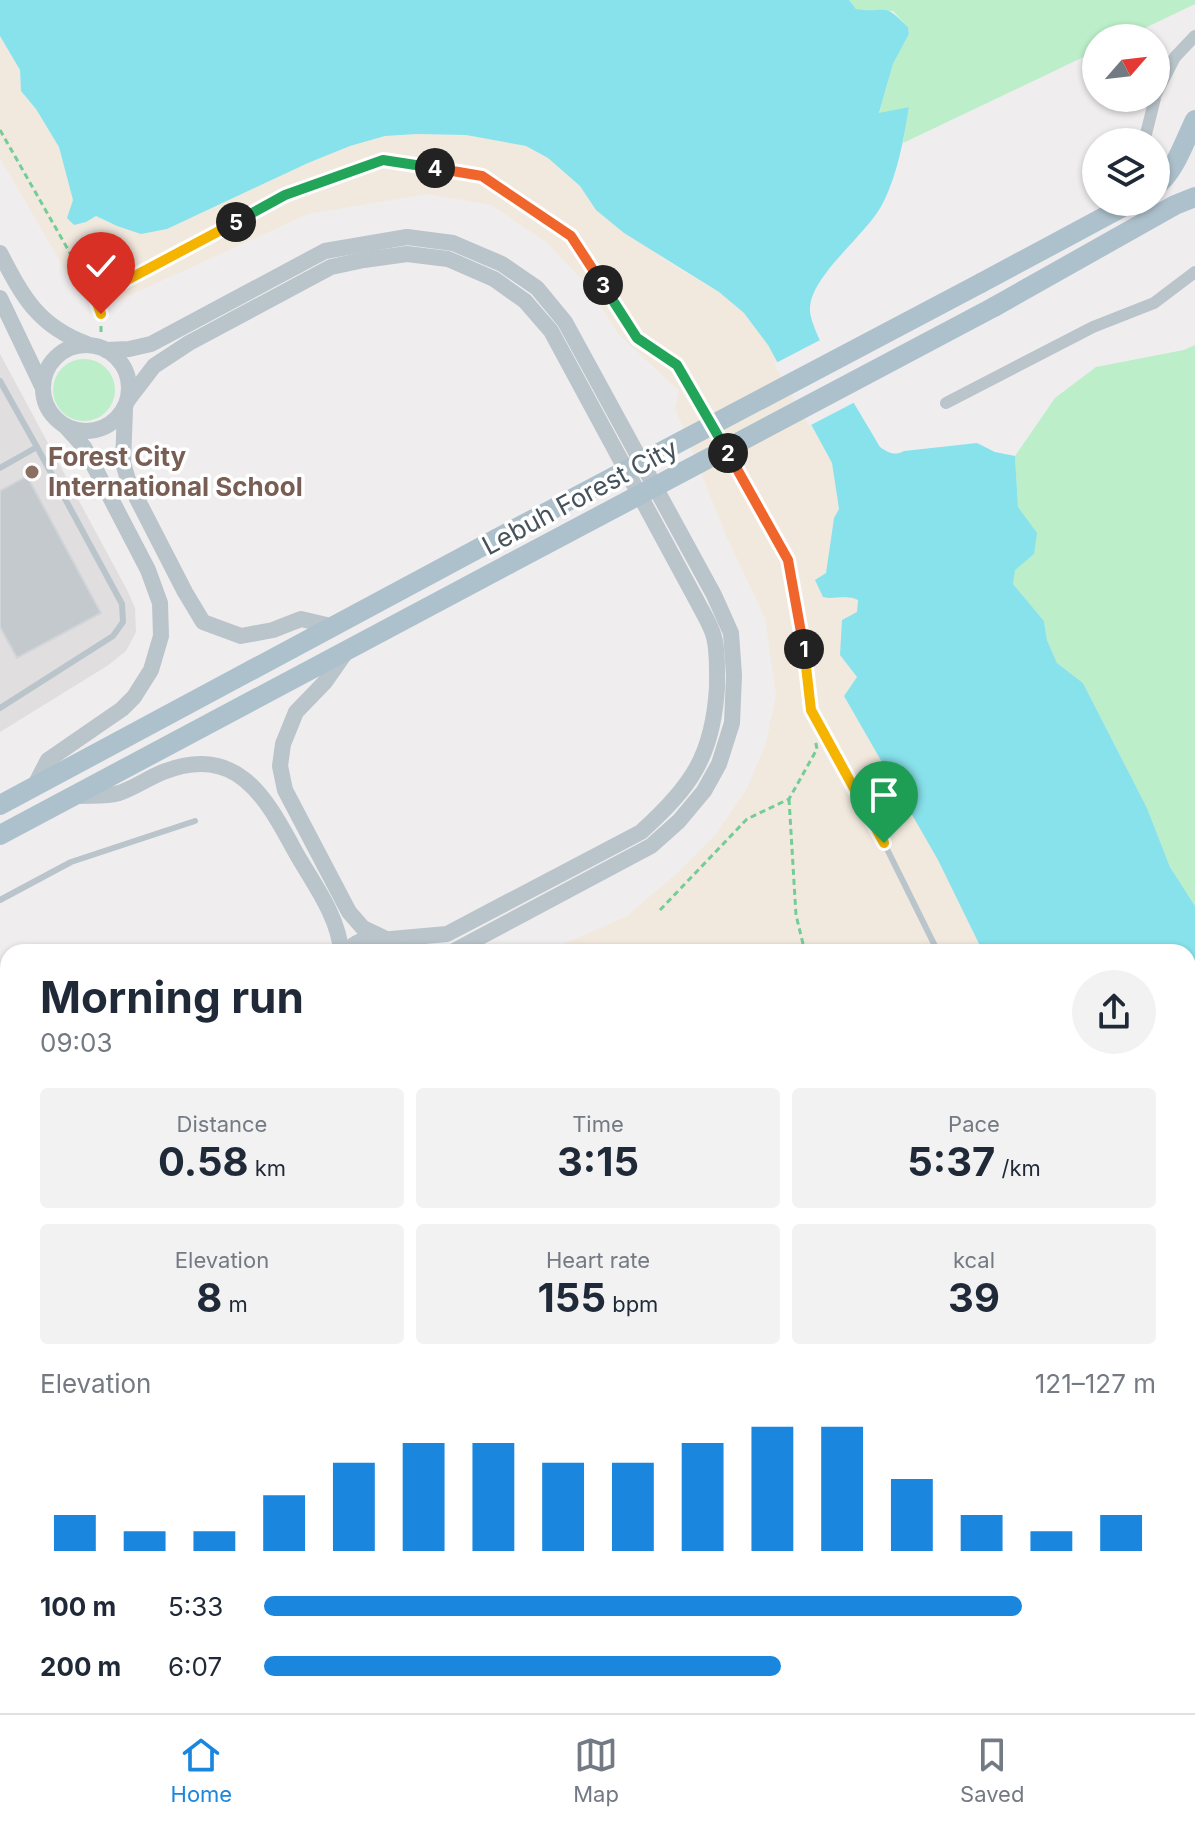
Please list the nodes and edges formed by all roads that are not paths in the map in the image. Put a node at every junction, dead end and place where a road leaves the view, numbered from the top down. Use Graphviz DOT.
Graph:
graph roads {
  1 [pos="1195,36"];
  2 [pos="1170,67"];
  3 [pos="1195,120"];
  4 [pos="1170,169"];
  5 [pos="1195,197"];
  6 [pos="1106,216"];
  7 [pos="0,253"];
  8 [pos="1195,272"];
  9 [pos="0,298"];
  10 [pos="97,346"];
  11 [pos="0,381"];
  12 [pos="42,386"];
  13 [pos="946,403"];
  14 [pos="126,404"];
  15 [pos="65,426"];
  16 [pos="37,447"];
  17 [pos="0,468"];
  18 [pos="335,627"];
  19 [pos="347,650"];
  20 [pos="0,708"];
  21 [pos="811,710"];
  22 [pos="34,787"];
  23 [pos="72,796"];
  24 [pos="0,805"];
  25 [pos="195,821"];
  26 [pos="0,835"];
  27 [pos="0,900"];
  28 [pos="386,938"];
  29 [pos="341,944"];
  30 [pos="355,944"];
  31 [pos="396,944"];
  32 [pos="467,944"];
  33 [pos="934,944"];
  1 -- 2 [label="street"];
  3 -- 4 [label="main road"];
  5 -- 19 [label="main road, Lebuh Forest City, bridge"];
  6 -- 18 [label="main road, Lebuh Forest City, bridge"];
  7 -- 10 [label="street"];
  8 -- 13 [label="street"];
  9 -- 12 [label="street"];
  10 -- 12 [label="street"];
  10 -- 14 [label="street"];
  10 -- 32 [label="street"];
  11 -- 16 [label="lane"];
  12 -- 15 [label="street"];
  14 -- 15 [label="street"];
  14 -- 18 [label="street"];
  14 -- 28 [label="street"];
  15 -- 22 [label="street"];
  16 -- 17 [label="lane"];
  16 -- 20 [label="lane"];
  18 -- 22 [label="main road, Lebuh Forest City"];
  19 -- 23 [label="main road, Lebuh Forest City"];
  19 -- 28 [label="street"];
  21 -- 33 [label="lane"];
  22 -- 24 [label="main road, Lebuh Forest City"];
  23 -- 26 [label="main road, Lebuh Forest City"];
  23 -- 29 [label="street"];
  25 -- 27 [label="lane"];
  28 -- 30 [label="street"];
  28 -- 31 [label="street"];
}
